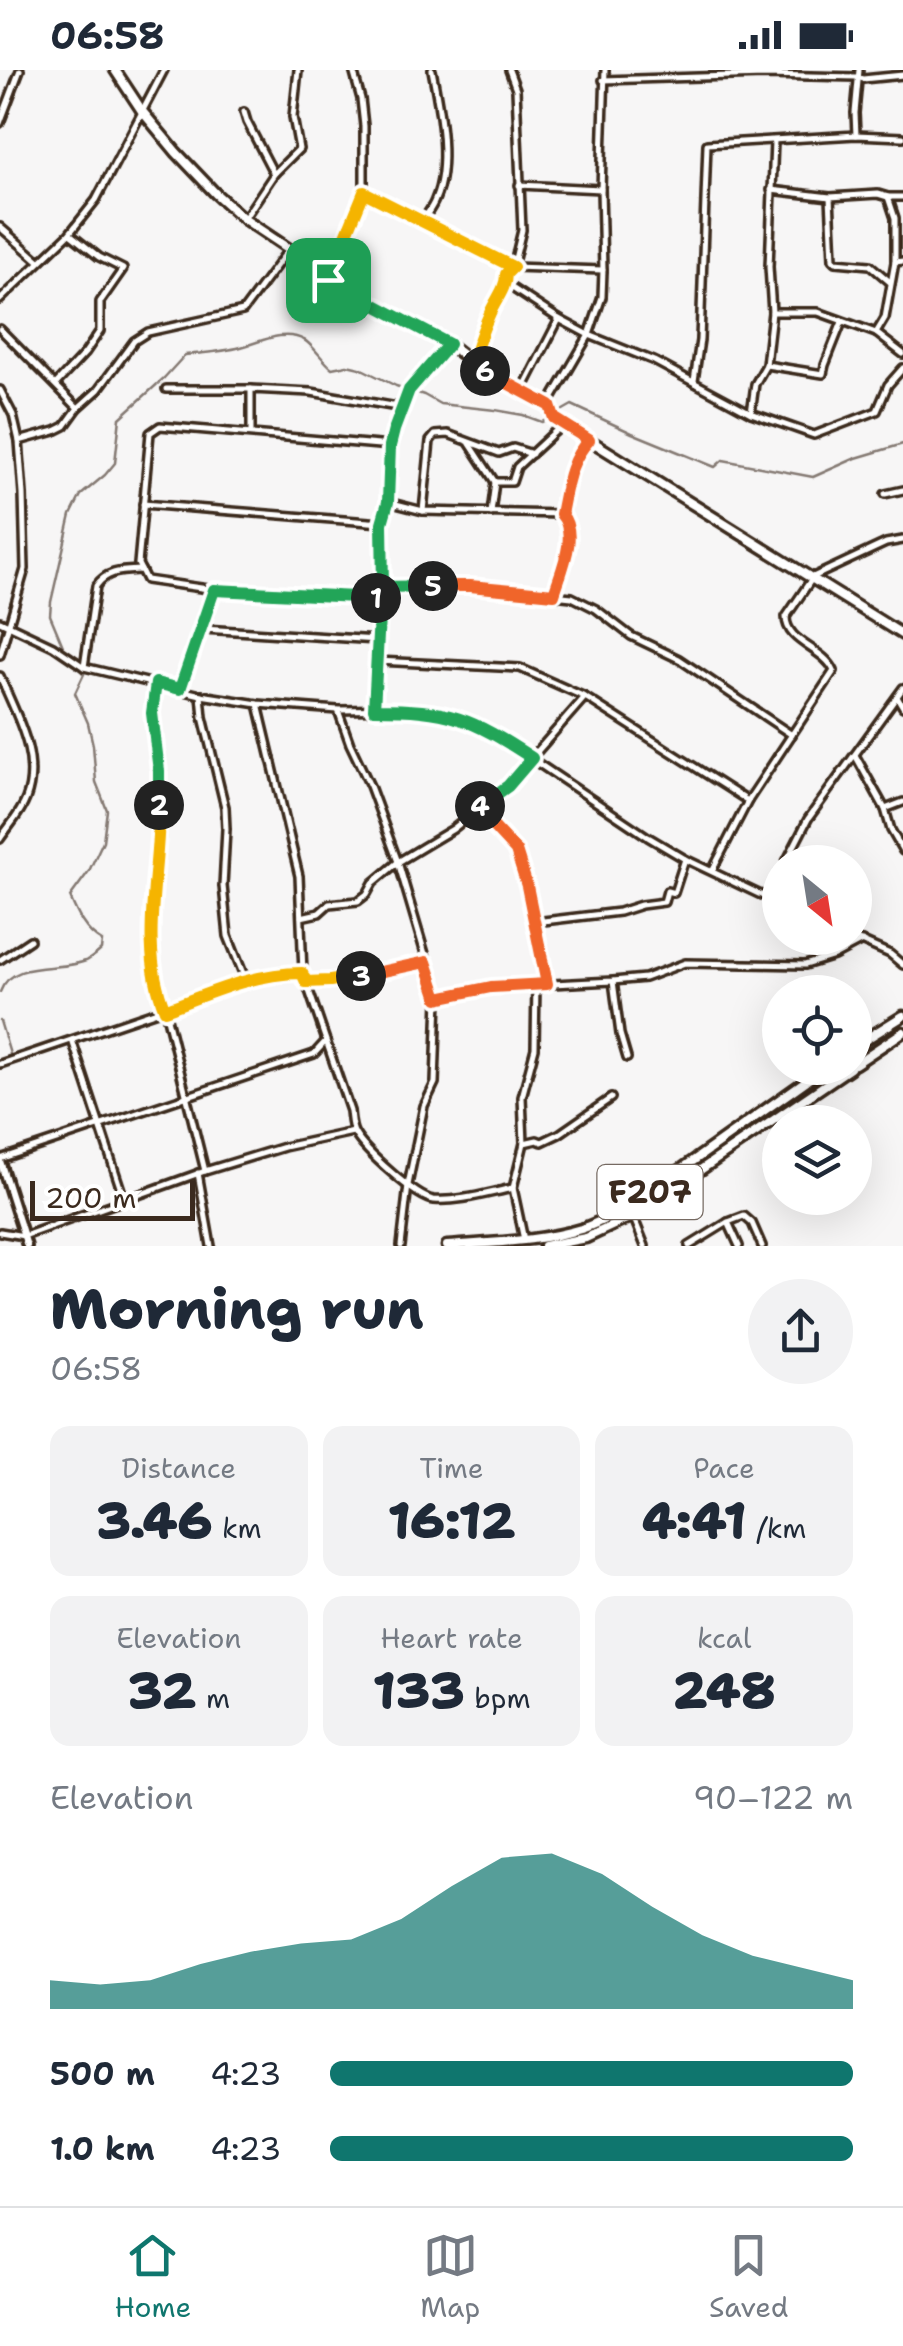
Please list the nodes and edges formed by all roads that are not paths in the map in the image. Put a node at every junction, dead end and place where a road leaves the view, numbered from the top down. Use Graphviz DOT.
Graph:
graph roads {
  1 [pos="20,70"];
  2 [pos="115,70"];
  3 [pos="164,70"];
  4 [pos="298,70"];
  5 [pos="353,70"];
  6 [pos="432,70"];
  7 [pos="509,70"];
  8 [pos="606,70"];
  9 [pos="764,72"];
  10 [pos="858,74"];
  11 [pos="903,76"];
  12 [pos="604,80"];
  13 [pos="142,111"];
  14 [pos="244,112"];
  15 [pos="0,123"];
  16 [pos="856,135"];
  17 [pos="903,137"];
  18 [pos="774,140"];
  19 [pos="274,174"];
  20 [pos="519,185"];
  21 [pos="601,190"];
  22 [pos="771,190"];
  23 [pos="364,192"];
  24 [pos="903,196"];
  25 [pos="830,197"];
  26 [pos="888,197"];
  27 [pos="244,218"];
  28 [pos="422,222"];
  29 [pos="0,226"];
  30 [pos="69,234"];
  31 [pos="289,249"];
  32 [pos="40,261"];
  33 [pos="899,261"];
  34 [pos="513,267"];
  35 [pos="603,270"];
  36 [pos="328,280"];
  37 [pos="890,282"];
  38 [pos="506,284"];
  39 [pos="0,300"];
  40 [pos="772,312"];
  41 [pos="559,319"];
  42 [pos="842,322"];
  43 [pos="0,329"];
  44 [pos="876,333"];
  45 [pos="590,334"];
  46 [pos="449,344"];
  47 [pos="903,354"];
  48 [pos="473,363"];
  49 [pos="766,365"];
  50 [pos="903,368"];
  51 [pos="694,381"];
  52 [pos="56,384"];
  53 [pos="251,388"];
  54 [pos="166,389"];
  55 [pos="0,390"];
  56 [pos="521,392"];
  57 [pos="549,406"];
  58 [pos="78,408"];
  59 [pos="404,408"];
  60 [pos="750,413"];
  61 [pos="558,420"];
  62 [pos="251,432"];
  63 [pos="589,440"];
  64 [pos="19,441"];
  65 [pos="470,444"];
  66 [pos="390,446"];
  67 [pos="532,454"];
  68 [pos="495,482"];
  69 [pos="903,490"];
  70 [pos="885,494"];
  71 [pos="388,502"];
  72 [pos="143,504"];
  73 [pos="423,511"];
  74 [pos="492,513"];
  75 [pos="561,514"];
  76 [pos="382,523"];
  77 [pos="903,540"];
  78 [pos="141,570"];
  79 [pos="812,577"];
  80 [pos="383,587"];
  81 [pos="214,590"];
  82 [pos="554,594"];
  83 [pos="380,598"];
  84 [pos="0,621"];
  85 [pos="9,624"];
  86 [pos="202,629"];
  87 [pos="903,635"];
  88 [pos="378,640"];
  89 [pos="0,655"];
  90 [pos="376,661"];
  91 [pos="83,667"];
  92 [pos="0,676"];
  93 [pos="156,683"];
  94 [pos="903,688"];
  95 [pos="180,689"];
  96 [pos="201,696"];
  97 [pos="584,697"];
  98 [pos="897,697"];
  99 [pos="258,704"];
  100 [pos="903,707"];
  101 [pos="374,709"];
  102 [pos="338,710"];
  103 [pos="792,735"];
  104 [pos="855,756"];
  105 [pos="532,758"];
  106 [pos="748,800"];
  107 [pos="903,802"];
  108 [pos="477,809"];
  109 [pos="885,810"];
  110 [pos="0,839"];
  111 [pos="795,845"];
  112 [pos="903,851"];
  113 [pos="686,858"];
  114 [pos="398,862"];
  115 [pos="712,871"];
  116 [pos="762,896"];
  117 [pos="301,917"];
  118 [pos="534,922"];
  119 [pos="30,940"];
  120 [pos="872,946"];
  121 [pos="835,955"];
  122 [pos="0,960"];
  123 [pos="426,962"];
  124 [pos="903,965"];
  125 [pos="302,973"];
  126 [pos="246,980"];
  127 [pos="612,981"];
  128 [pos="306,982"];
  129 [pos="536,984"];
  130 [pos="547,984"];
  131 [pos="438,998"];
  132 [pos="165,1010"];
  133 [pos="903,1016"];
  134 [pos="903,1032"];
  135 [pos="872,1035"];
  136 [pos="72,1040"];
  137 [pos="325,1042"];
  138 [pos="872,1053"];
  139 [pos="627,1058"];
  140 [pos="0,1064"];
  141 [pos="800,1085"];
  142 [pos="824,1085"];
  143 [pos="186,1096"];
  144 [pos="612,1098"];
  145 [pos="100,1126"];
  146 [pos="352,1132"];
  147 [pos="524,1143"];
  148 [pos="0,1160"];
  149 [pos="202,1172"];
  150 [pos="408,1185"];
  151 [pos="513,1188"];
  152 [pos="124,1199"];
  153 [pos="633,1216"];
  154 [pos="728,1222"];
  155 [pos="0,1232"];
  156 [pos="24,1236"];
  157 [pos="524,1240"];
  158 [pos="27,1246"];
  159 [pos="211,1246"];
  160 [pos="400,1246"];
  161 [pos="447,1246"];
  162 [pos="544,1246"];
  163 [pos="645,1246"];
  164 [pos="689,1246"];
  165 [pos="739,1246"];
  166 [pos="762,1246"];
  1 -- 15 [label="street"];
  2 -- 13 [label="main road"];
  3 -- 13 [label="street"];
  4 -- 19 [label="street"];
  5 -- 23 [label="street"];
  6 -- 28 [label="street"];
  7 -- 20 [label="street"];
  8 -- 12 [label="street"];
  9 -- 10 [label="street"];
  9 -- 12 [label="street"];
  10 -- 11 [label="street"];
  10 -- 16 [label="street"];
  12 -- 21 [label="street"];
  13 -- 27 [label="main road"];
  13 -- 30 [label="street"];
  14 -- 19 [label="street"];
  16 -- 17 [label="street"];
  16 -- 18 [label="street"];
  18 -- 22 [label="street"];
  18 -- 51 [label="street"];
  19 -- 27 [label="street"];
  20 -- 21 [label="street"];
  20 -- 34 [label="street"];
  21 -- 35 [label="street"];
  22 -- 25 [label="street"];
  22 -- 40 [label="street"];
  23 -- 28 [label="street"];
  23 -- 36 [label="street"];
  24 -- 26 [label="street"];
  25 -- 26 [label="street"];
  25 -- 37 [label="street"];
  26 -- 33 [label="street"];
  27 -- 31 [label="main road"];
  28 -- 34 [label="street"];
  29 -- 32 [label="street"];
  30 -- 32 [label="street"];
  30 -- 52 [label="street"];
  31 -- 36 [label="main road"];
  31 -- 58 [label="street"];
  32 -- 39 [label="street"];
  33 -- 37 [label="street"];
  34 -- 35 [label="street"];
  34 -- 38 [label="street"];
  35 -- 45 [label="street"];
  36 -- 46 [label="main road"];
  37 -- 44 [label="street"];
  38 -- 41 [label="street"];
  38 -- 48 [label="street"];
  40 -- 42 [label="street"];
  40 -- 49 [label="street"];
  41 -- 45 [label="street"];
  41 -- 56 [label="street"];
  42 -- 44 [label="street"];
  42 -- 49 [label="street"];
  43 -- 52 [label="street"];
  44 -- 47 [label="street"];
  45 -- 51 [label="street"];
  45 -- 57 [label="street"];
  46 -- 48 [label="main road"];
  46 -- 59 [label="street"];
  48 -- 56 [label="main road"];
  49 -- 60 [label="street"];
  50 -- 60 [label="street"];
  51 -- 60 [label="street"];
  52 -- 58 [label="street"];
  53 -- 54 [label="street"];
  53 -- 59 [label="street"];
  53 -- 62 [label="street"];
  55 -- 64 [label="street"];
  56 -- 57 [label="main road"];
  57 -- 61 [label="main road"];
  58 -- 64 [label="street"];
  59 -- 66 [label="street"];
  61 -- 63 [label="main road"];
  61 -- 67 [label="street"];
  62 -- 66 [label="street"];
  62 -- 72 [label="street"];
  63 -- 75 [label="street"];
  63 -- 79 [label="main road"];
  64 -- 85 [label="street"];
  65 -- 67 [label="street"];
  65 -- 68 [label="street"];
  65 -- 73 [label="street"];
  66 -- 71 [label="street"];
  67 -- 68 [label="street"];
  68 -- 74 [label="street"];
  69 -- 70 [label="street"];
  71 -- 73 [label="street"];
  71 -- 76 [label="street"];
  72 -- 76 [label="street"];
  72 -- 78 [label="street"];
  73 -- 74 [label="street"];
  74 -- 75 [label="street"];
  75 -- 82 [label="street"];
  76 -- 80 [label="street"];
  77 -- 79 [label="street"];
  78 -- 81 [label="street"];
  78 -- 91 [label="street"];
  79 -- 87 [label="main road"];
  79 -- 103 [label="street"];
  80 -- 82 [label="street"];
  80 -- 83 [label="street"];
  81 -- 83 [label="street"];
  81 -- 86 [label="street"];
  82 -- 103 [label="street"];
  83 -- 88 [label="street"];
  84 -- 85 [label="street"];
  85 -- 89 [label="street"];
  85 -- 91 [label="street"];
  86 -- 88 [label="street"];
  86 -- 95 [label="street"];
  88 -- 90 [label="street"];
  90 -- 97 [label="street"];
  90 -- 101 [label="street"];
  91 -- 93 [label="street"];
  92 -- 110 [label="street"];
  93 -- 95 [label="street"];
  93 -- 132 [label="street"];
  94 -- 98 [label="street"];
  95 -- 96 [label="street"];
  96 -- 99 [label="street"];
  96 -- 126 [label="street"];
  97 -- 105 [label="street"];
  97 -- 106 [label="street"];
  98 -- 100 [label="street"];
  98 -- 104 [label="street"];
  99 -- 102 [label="street"];
  99 -- 117 [label="street"];
  101 -- 102 [label="street"];
  101 -- 105 [label="street"];
  102 -- 114 [label="street"];
  103 -- 106 [label="street"];
  104 -- 109 [label="street"];
  104 -- 111 [label="street"];
  105 -- 108 [label="street"];
  105 -- 113 [label="street"];
  106 -- 115 [label="street"];
  107 -- 109 [label="street"];
  108 -- 114 [label="street"];
  108 -- 118 [label="street"];
  109 -- 112 [label="street"];
  113 -- 115 [label="street"];
  113 -- 118 [label="street"];
  114 -- 117 [label="street"];
  114 -- 123 [label="street"];
  115 -- 116 [label="street"];
  117 -- 125 [label="street"];
  118 -- 130 [label="street"];
  119 -- 122 [label="street"];
  120 -- 124 [label="street"];
  121 -- 127 [label="street"];
  123 -- 128 [label="street"];
  123 -- 131 [label="street"];
  125 -- 126 [label="street"];
  125 -- 128 [label="street"];
  126 -- 132 [label="street"];
  127 -- 130 [label="street"];
  127 -- 139 [label="street"];
  128 -- 137 [label="street"];
  129 -- 130 [label="street"];
  129 -- 131 [label="street"];
  129 -- 147 [label="street"];
  131 -- 150 [label="street"];
  132 -- 136 [label="street"];
  132 -- 143 [label="street"];
  133 -- 135 [label="main road"];
  134 -- 138 [label="main road, F207"];
  136 -- 140 [label="street"];
  136 -- 145 [label="street"];
  137 -- 143 [label="street"];
  137 -- 146 [label="street"];
  141 -- 157 [label="main road, F207"];
  142 -- 153 [label="main road, F207"];
  143 -- 145 [label="street"];
  143 -- 149 [label="street"];
  144 -- 147 [label="street"];
  145 -- 148 [label="street"];
  145 -- 152 [label="street"];
  146 -- 149 [label="street"];
  146 -- 150 [label="street"];
  147 -- 151 [label="street"];
  148 -- 156 [label="street"];
  149 -- 152 [label="street"];
  149 -- 159 [label="street"];
  150 -- 151 [label="street"];
  150 -- 160 [label="street"];
  151 -- 157 [label="street"];
  152 -- 156 [label="street"];
  153 -- 162 [label="main road, F207"];
  153 -- 163 [label="street"];
  154 -- 164 [label="street"];
  154 -- 165 [label="street"];
  154 -- 166 [label="street"];
  155 -- 156 [label="street"];
  156 -- 158 [label="street"];
  157 -- 161 [label="main road, F207"];
}
